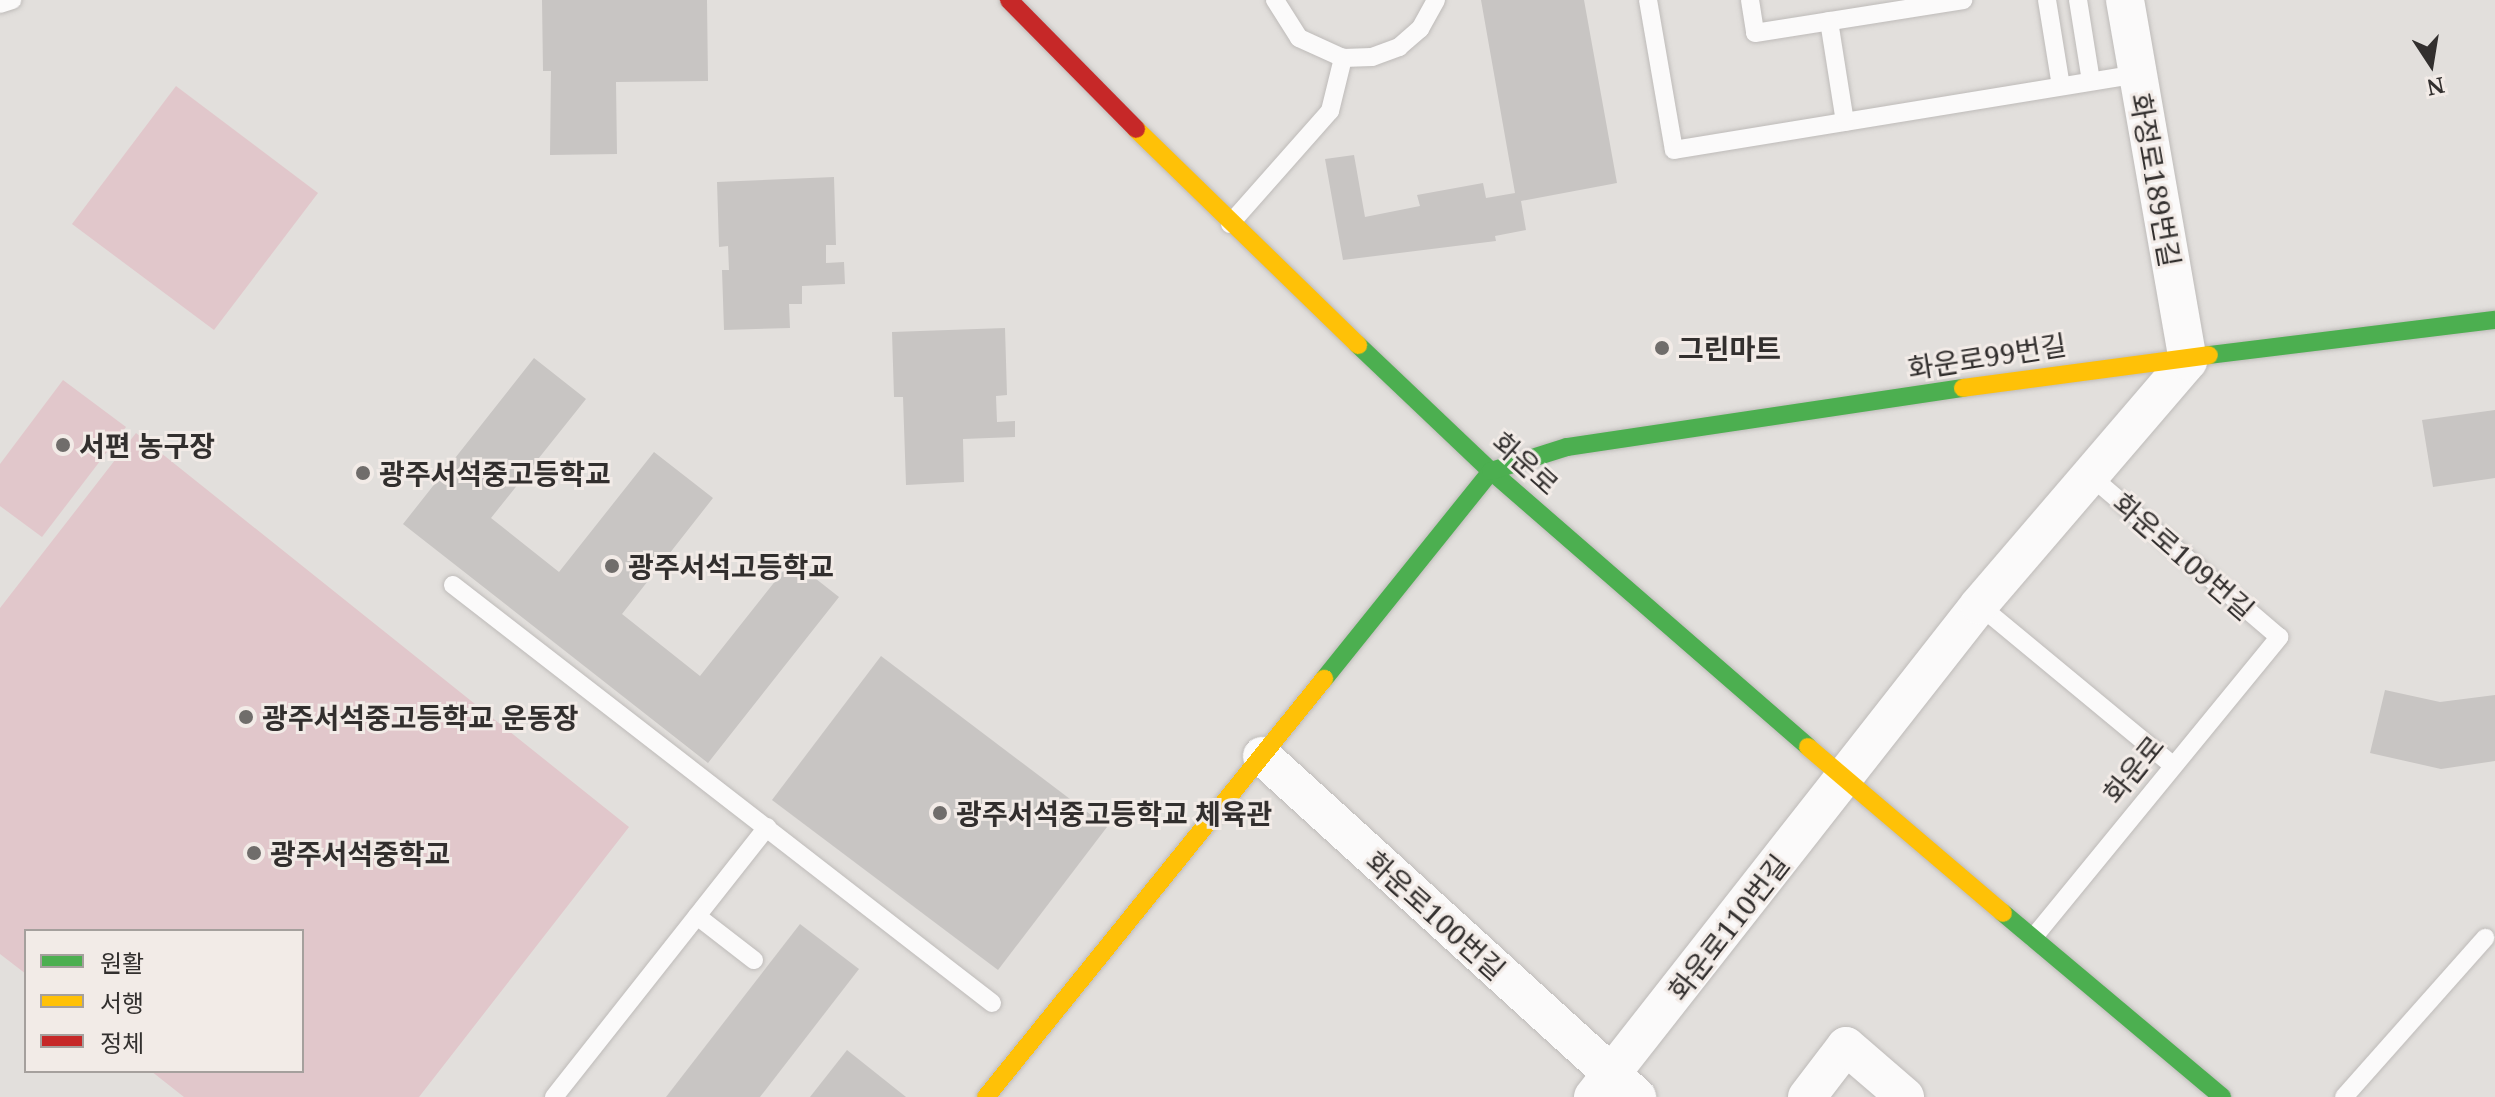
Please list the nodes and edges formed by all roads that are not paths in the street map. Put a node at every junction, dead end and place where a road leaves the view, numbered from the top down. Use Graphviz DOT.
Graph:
graph roads {
  1 [pos="12,0"];
  2 [pos="1009,0"];
  3 [pos="1275,0"];
  4 [pos="1436,0"];
  5 [pos="1648,0"];
  6 [pos="1750,0"];
  7 [pos="1963,0"];
  8 [pos="2047,0"];
  9 [pos="2078,0"];
  10 [pos="2125,0"];
  11 [pos="0,4"];
  12 [pos="1829,21"];
  13 [pos="1343,58"];
  14 [pos="2137,74"];
  15 [pos="2091,81"];
  16 [pos="2061,86"];
  17 [pos="1845,122"];
  18 [pos="1230,224"];
  19 [pos="2495,320"];
  20 [pos="2188,361"];
  21 [pos="1491,471"];
  22 [pos="2089,475"];
  23 [pos="453,585"];
  24 [pos="1979,605"];
  25 [pos="2279,637"];
  26 [pos="1262,756"];
  27 [pos="2171,764"];
  28 [pos="1845,780"];
  29 [pos="767,827"];
  30 [pos="697,916"];
  31 [pos="2033,938"];
  32 [pos="2485,938"];
  33 [pos="754,960"];
  34 [pos="992,1003"];
  35 [pos="1613,1090"];
  36 [pos="554,1097"];
  37 [pos="986,1097"];
  38 [pos="1807,1097"];
  39 [pos="1905,1097"];
  40 [pos="2222,1097"];
  41 [pos="2344,1097"];
  1 -- 11 [label="lane"];
  2 -- 18 [label="street, 화운로"];
  3 -- 13 [label="lane"];
  4 -- 13 [label="lane"];
  5 -- 17 [label="lane"];
  6 -- 12 [label="lane"];
  7 -- 12 [label="lane"];
  8 -- 16 [label="lane"];
  9 -- 15 [label="lane"];
  10 -- 14 [label="street, 화정로189번길"];
  12 -- 17 [label="lane"];
  13 -- 18 [label="lane"];
  14 -- 15 [label="lane"];
  14 -- 20 [label="street, 화정로189번길"];
  15 -- 16 [label="lane"];
  16 -- 17 [label="lane"];
  18 -- 21 [label="street, 화운로"];
  19 -- 20 [label="street, 화운로99번길"];
  20 -- 21 [label="street, 화운로99번길"];
  20 -- 22 [label="street, 화운로109번길"];
  21 -- 26 [label="street"];
  21 -- 28 [label="street, 화운로"];
  22 -- 24 [label="street, 화운로109번길"];
  22 -- 25 [label="lane, 화운로109번길"];
  23 -- 29 [label="lane"];
  24 -- 27 [label="lane"];
  24 -- 28 [label="street, 화운로109번길"];
  25 -- 27 [label="lane, 화운로"];
  26 -- 35 [label="street, 화운로100번길"];
  26 -- 37 [label="street"];
  27 -- 31 [label="lane, 화운로"];
  28 -- 31 [label="street, 화운로"];
  28 -- 35 [label="street, 화운로110번길"];
  29 -- 30 [label="lane"];
  29 -- 34 [label="lane"];
  30 -- 33 [label="lane"];
  30 -- 36 [label="lane"];
  31 -- 40 [label="street, 화운로"];
  32 -- 41 [label="lane"];
  38 -- 39 [label="street"];
}
